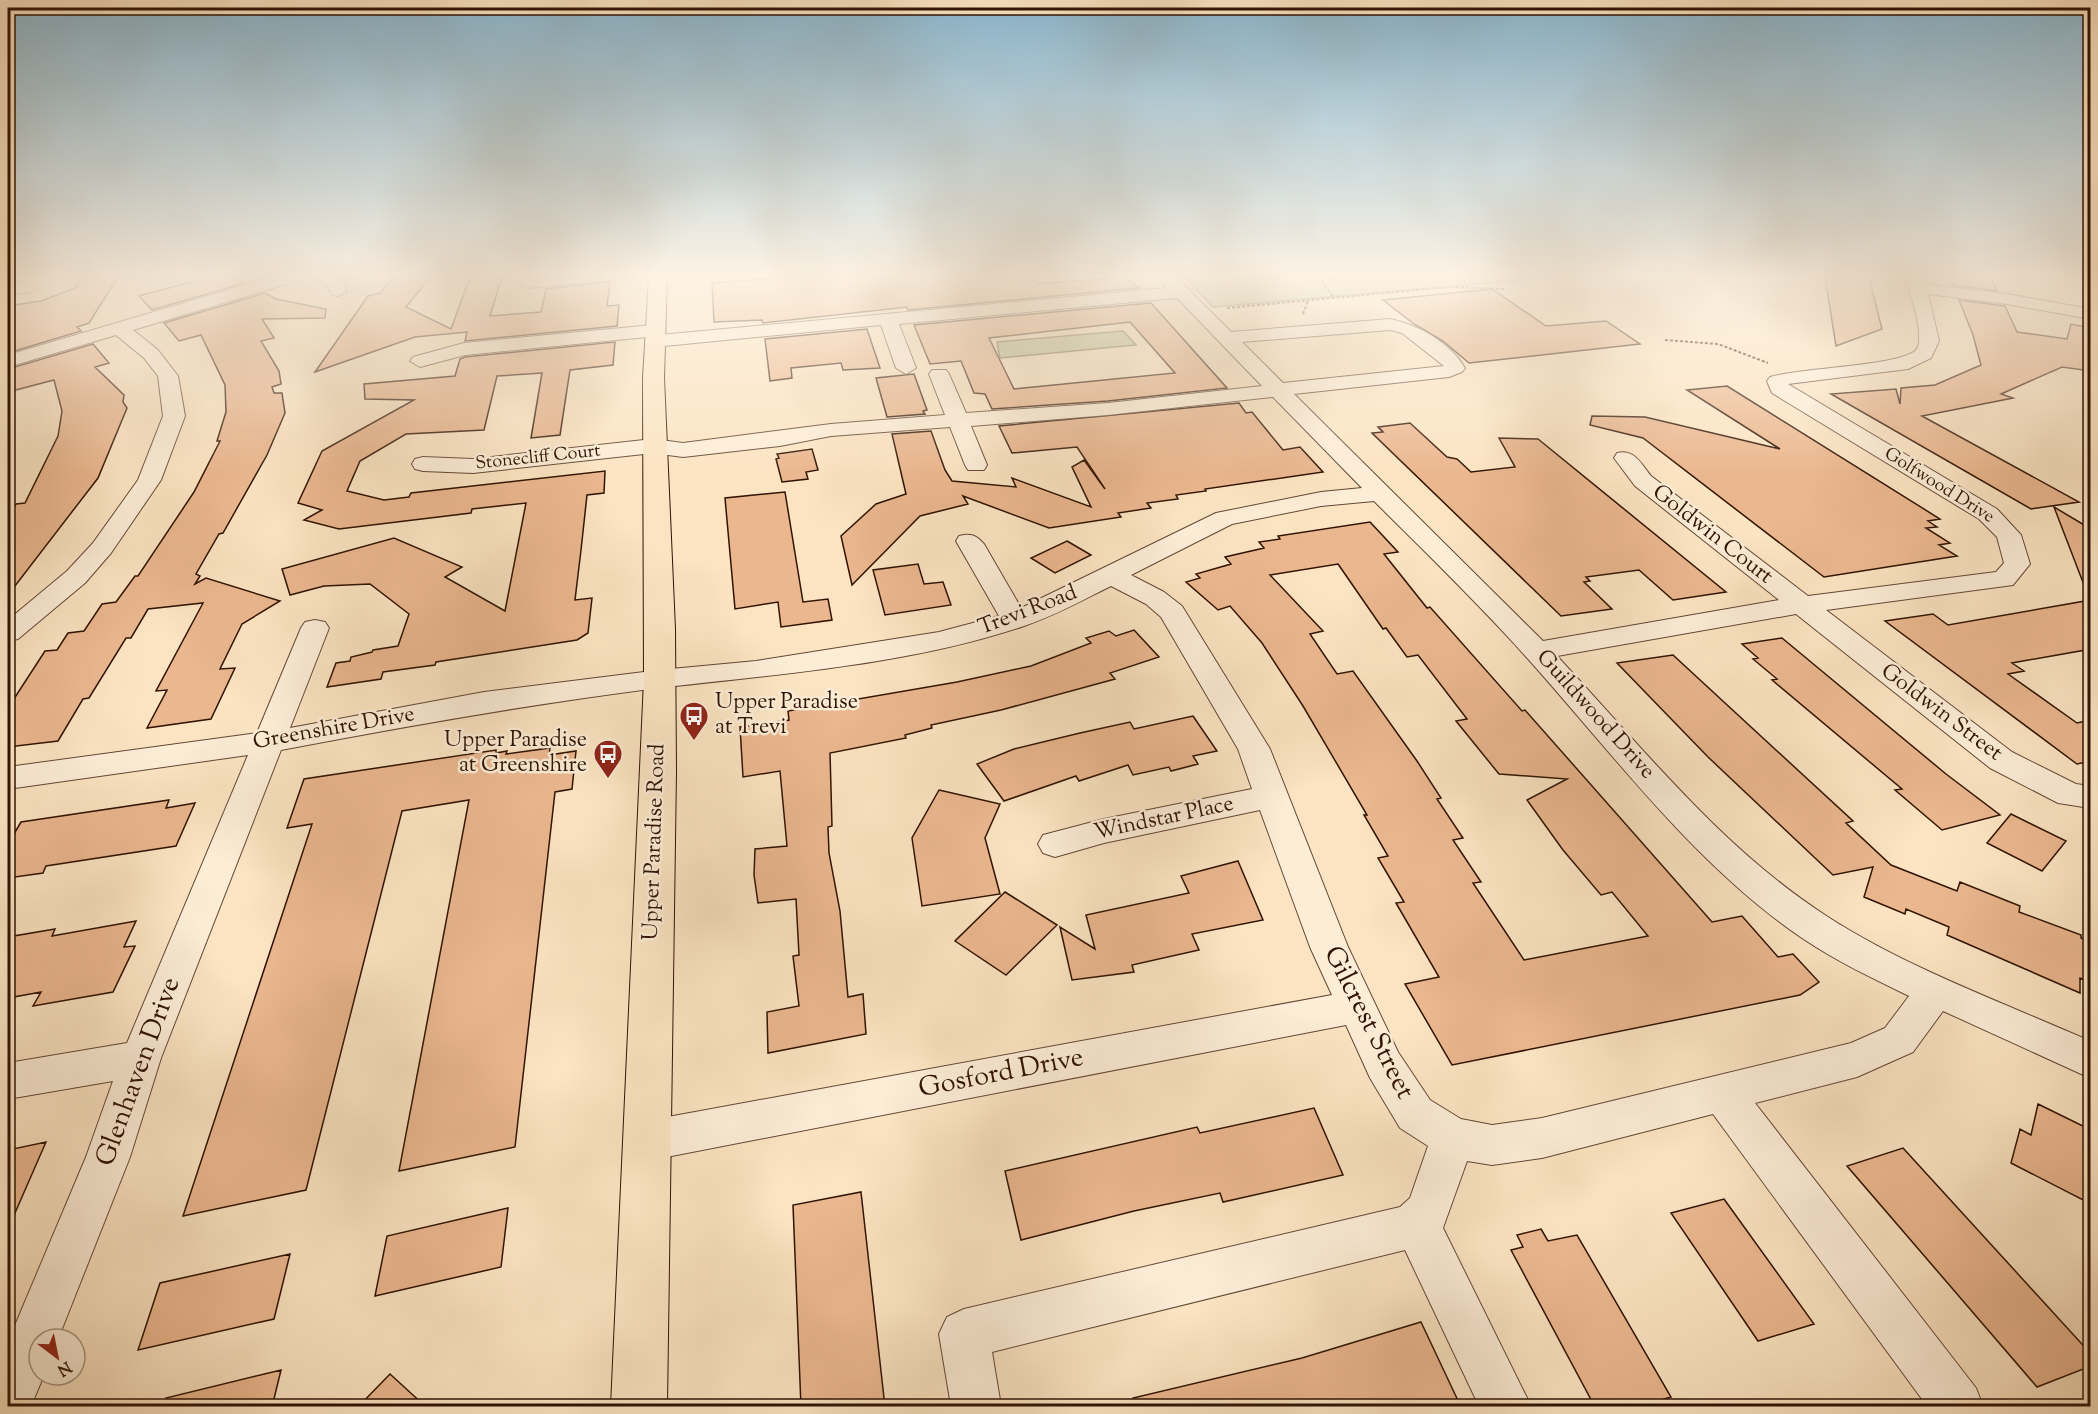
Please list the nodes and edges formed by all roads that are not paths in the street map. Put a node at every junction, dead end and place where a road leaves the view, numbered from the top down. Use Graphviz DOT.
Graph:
graph roads {
  1 [pos="73,343"];
  2 [pos="137,343"];
  3 [pos="551,343"];
  4 [pos="653,343"];
  5 [pos="897,343"];
  6 [pos="1232,343"];
  7 [pos="1427,343"];
  8 [pos="1929,343"];
  9 [pos="8,361"];
  10 [pos="420,361"];
  11 [pos="906,368"];
  12 [pos="939,374"];
  13 [pos="1279,390"];
  14 [pos="957,422"];
  15 [pos="653,446"];
  16 [pos="1625,458"];
  17 [pos="423,464"];
  18 [pos="976,465"];
  19 [pos="1379,493"];
  20 [pos="968,541"];
  21 [pos="1112,576"];
  22 [pos="1804,606"];
  23 [pos="1015,620"];
  24 [pos="315,628"];
  25 [pos="8,633"];
  26 [pos="1538,651"];
  27 [pos="660,679"];
  28 [pos="268,742"];
  29 [pos="8,778"];
  30 [pos="1273,796"];
  31 [pos="2091,797"];
  32 [pos="1055,844"];
  33 [pos="1936,990"];
  34 [pos="1356,1007"];
  35 [pos="141,1058"];
  36 [pos="2091,1060"];
  37 [pos="8,1081"];
  38 [pos="1721,1092"];
  39 [pos="1453,1138"];
  40 [pos="646,1141"];
  41 [pos="1416,1222"];
  42 [pos="8,1401"];
  43 [pos="639,1407"];
  44 [pos="976,1407"];
  45 [pos="1506,1407"];
  46 [pos="1958,1407"];
  1 -- 9 [label="street"];
  2 -- 25 [label="street"];
  3 -- 10 [label="street"];
  4 -- 15 [label="main road, Upper Paradise Road"];
  5 -- 11 [label="street"];
  6 -- 13 [label="street, Guildwood Drive"];
  7 -- 13 [label="street, Stonecliff Court"];
  8 -- 22 [label="street, Golfwood Drive"];
  12 -- 14 [label="street"];
  13 -- 14 [label="street, Stonecliff Court"];
  13 -- 19 [label="street, Guildwood Drive"];
  14 -- 15 [label="street, Stonecliff Court"];
  14 -- 18 [label="street"];
  15 -- 17 [label="street, Stonecliff Court"];
  15 -- 27 [label="main road, Upper Paradise Road"];
  16 -- 22 [label="street, Goldwin Court"];
  19 -- 21 [label="street, Trevi Road"];
  19 -- 26 [label="street, Guildwood Drive"];
  20 -- 23 [label="street"];
  21 -- 23 [label="street, Trevi Road"];
  21 -- 30 [label="street, Gilcrest Street"];
  22 -- 26 [label="street, Golfwood Drive"];
  22 -- 31 [label="street, Goldwin Street"];
  23 -- 27 [label="street, Trevi Road"];
  24 -- 28 [label="street, Glenhaven Drive"];
  26 -- 33 [label="street, Guildwood Drive"];
  27 -- 28 [label="street, Greenshire Drive"];
  27 -- 40 [label="main road, Upper Paradise Road"];
  28 -- 29 [label="street, Greenshire Drive"];
  28 -- 35 [label="street, Glenhaven Drive"];
  30 -- 32 [label="street, Windstar Place"];
  30 -- 34 [label="street, Gilcrest Street"];
  33 -- 36 [label="street, Guildwood Drive"];
  33 -- 38 [label="street, Gilcrest Street"];
  34 -- 39 [label="street, Gilcrest Street"];
  34 -- 40 [label="street, Gosford Drive"];
  35 -- 37 [label="street"];
  35 -- 42 [label="street, Glenhaven Drive"];
  38 -- 39 [label="street, Gilcrest Street"];
  38 -- 46 [label="street"];
  39 -- 41 [label="street"];
  40 -- 43 [label="main road, Upper Paradise Road"];
  41 -- 44 [label="street"];
  41 -- 45 [label="street"];
}
